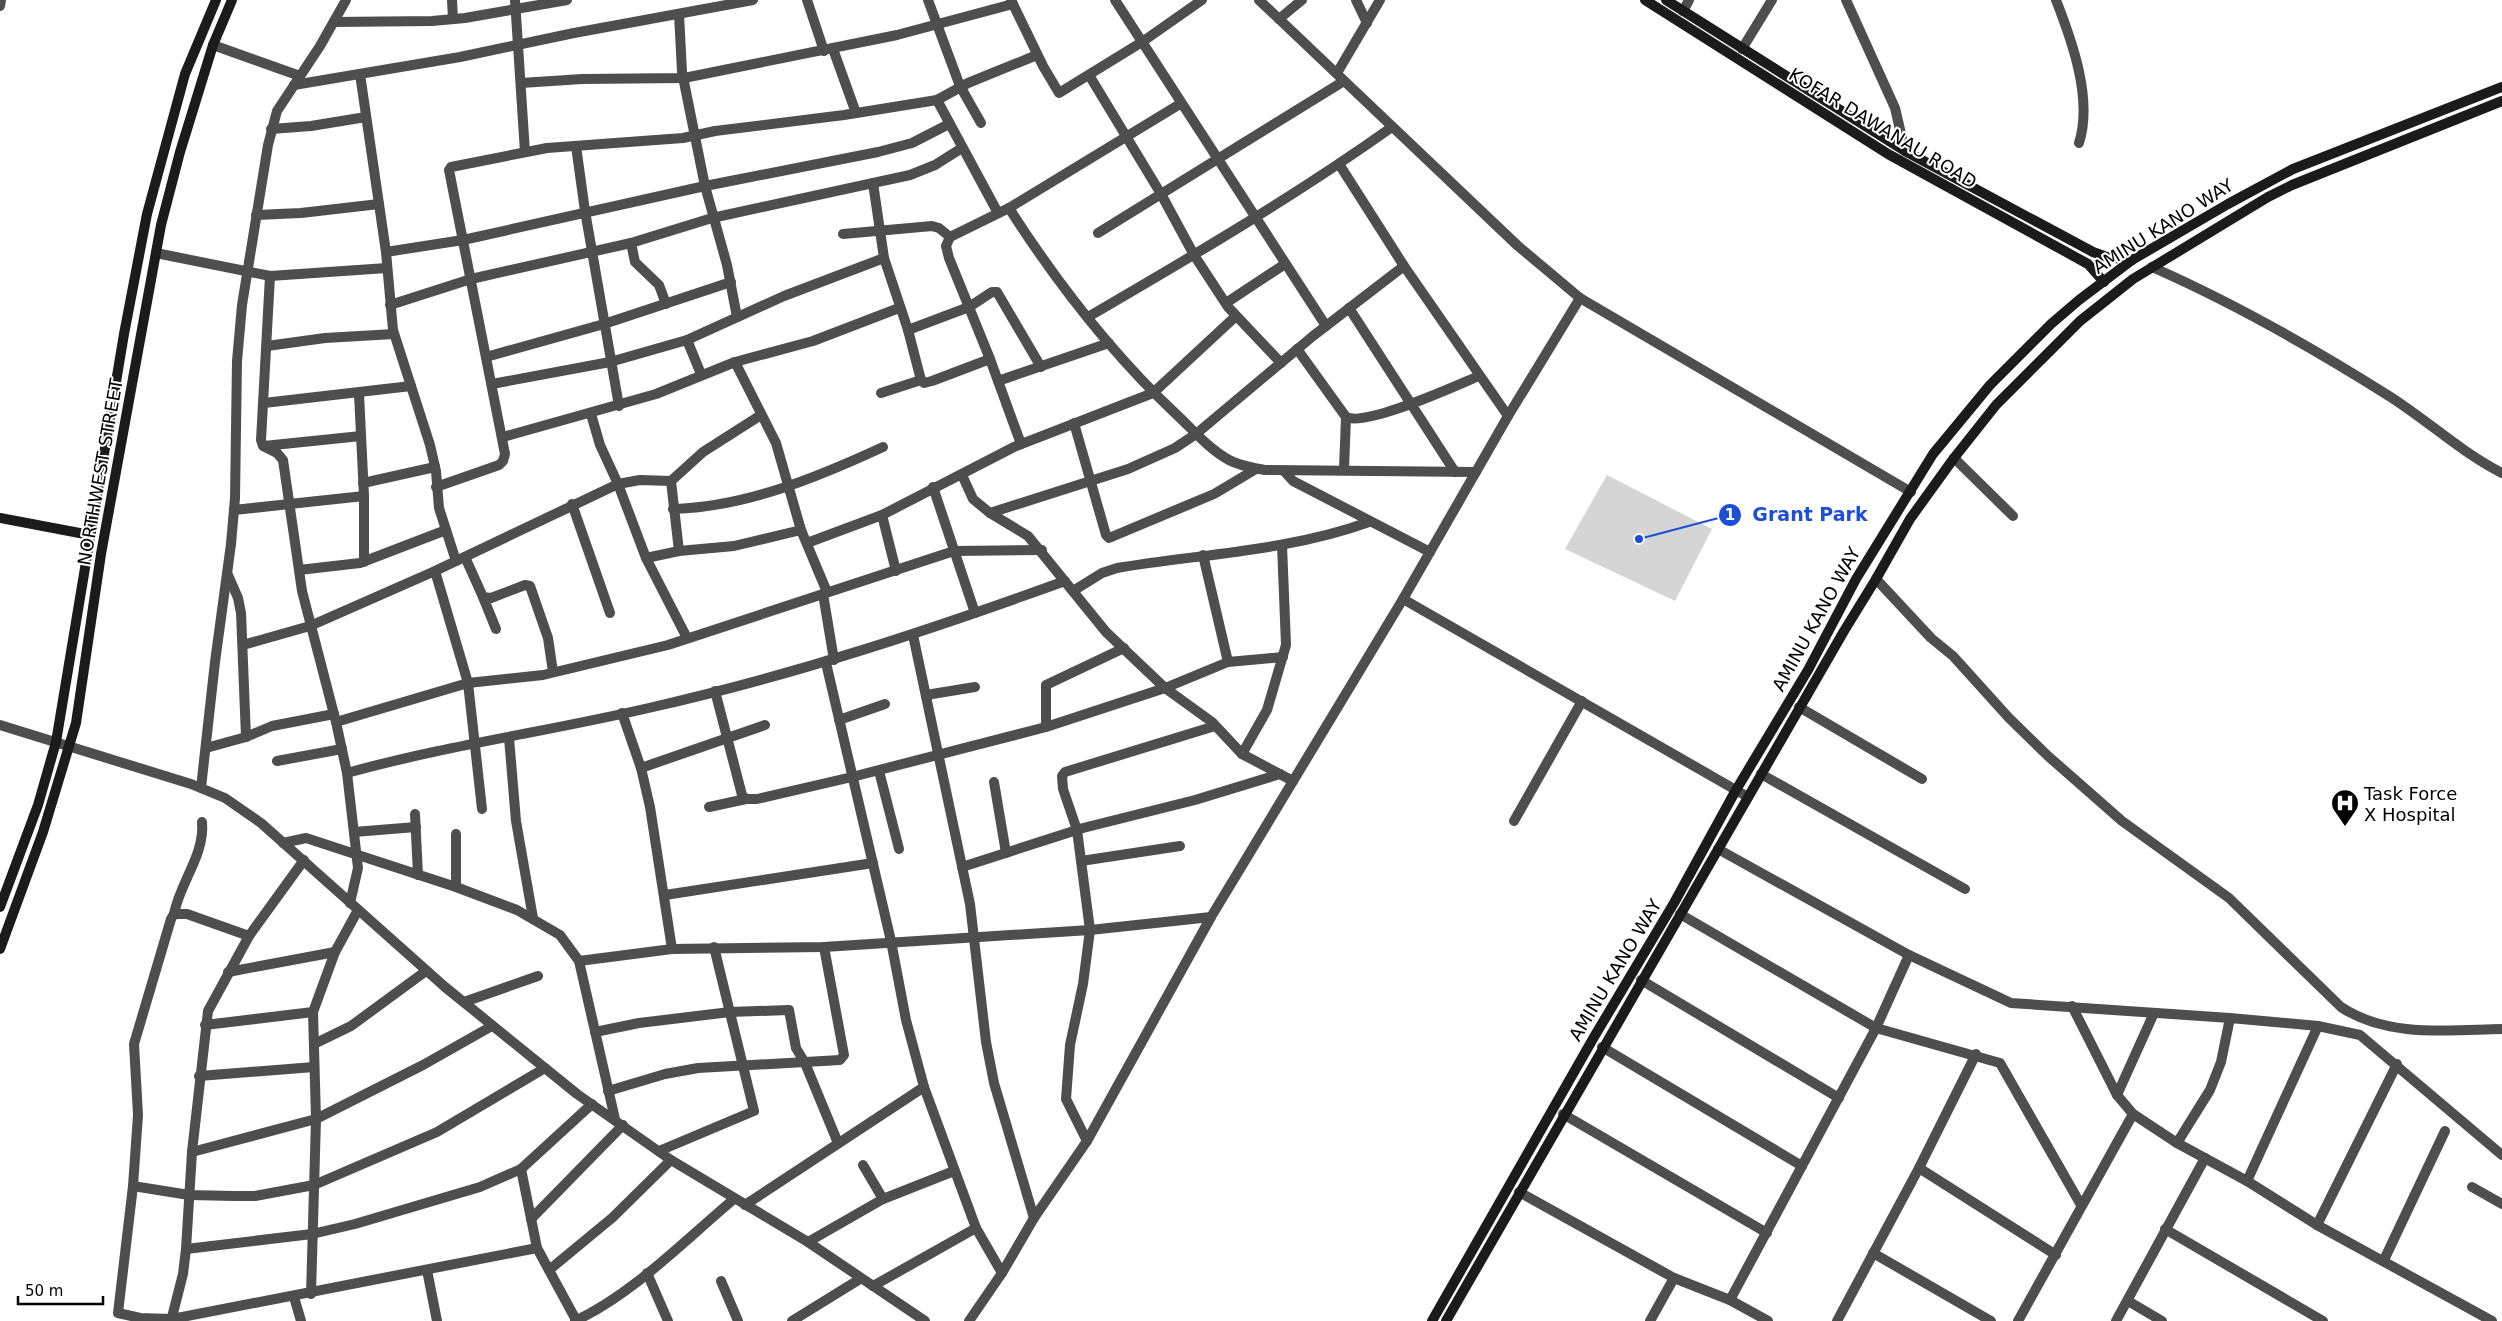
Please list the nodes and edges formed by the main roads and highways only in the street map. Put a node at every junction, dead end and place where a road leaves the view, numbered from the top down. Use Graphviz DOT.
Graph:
graph roads {
  1 [pos="216,0"];
  2 [pos="232,0"];
  3 [pos="1645,0"];
  4 [pos="1666,0"];
  5 [pos="2502,87"];
  6 [pos="2476,96"];
  7 [pos="2502,101"];
  8 [pos="2481,109"];
  9 [pos="2132,260"];
  10 [pos="2104,282"];
  11 [pos="1947,435"];
  12 [pos="1962,447"];
  13 [pos="0,518"];
  14 [pos="90,535"];
  15 [pos="0,907"];
  16 [pos="0,949"];
  17 [pos="1432,1321"];
  18 [pos="1446,1321"];
  1 -- 14 [label="main road, NORTHWEST STREET"];
  2 -- 16 [label="main road, NORTHWEST STREET"];
  3 -- 10 [label="main road, KOFAR DAWANAU ROAD"];
  4 -- 9 [label="main road, KOFAR DAWANAU ROAD"];
  5 -- 6 [label="main road, AMINU KANO WAY"];
  6 -- 8 [label="main road"];
  6 -- 9 [label="main road, AMINU KANO WAY"];
  7 -- 8 [label="main road, AMINU KANO WAY"];
  8 -- 12 [label="main road, AMINU KANO WAY"];
  9 -- 10 [label="main road, AMINU KANO WAY"];
  10 -- 11 [label="main road, AMINU KANO WAY"];
  11 -- 12 [label="main road"];
  11 -- 17 [label="main road, AMINU KANO WAY"];
  12 -- 18 [label="main road, AMINU KANO WAY"];
  13 -- 14 [label="main road"];
  14 -- 15 [label="main road, NORTHWEST STREET"];
}
